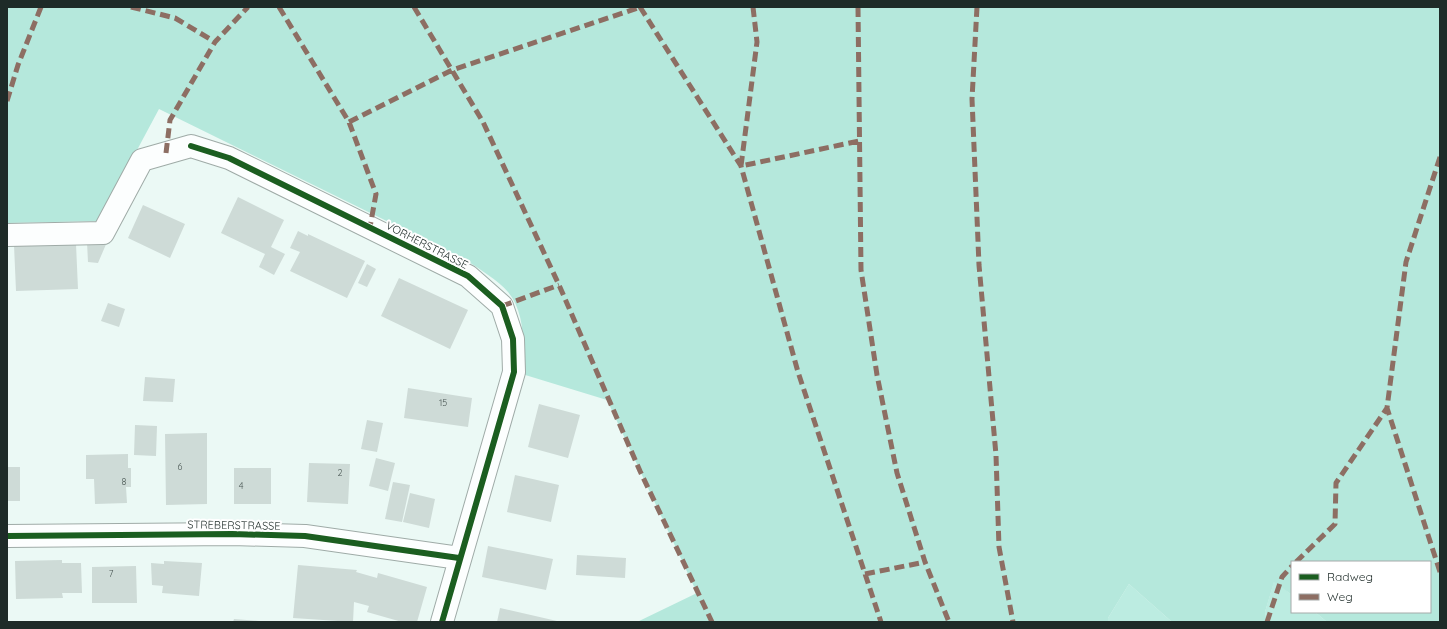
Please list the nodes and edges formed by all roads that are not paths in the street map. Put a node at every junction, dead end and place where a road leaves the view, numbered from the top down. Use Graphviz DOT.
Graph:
graph roads {
  1 [pos="7,235"];
  2 [pos="7,536"];
  3 [pos="459,558"];
  4 [pos="442,622"];
  1 -- 3 [label="street, VORHERSTRASSE"];
  2 -- 3 [label="street, STREBERSTRASSE"];
  3 -- 4 [label="street, VORHERSTRASSE"];
}
